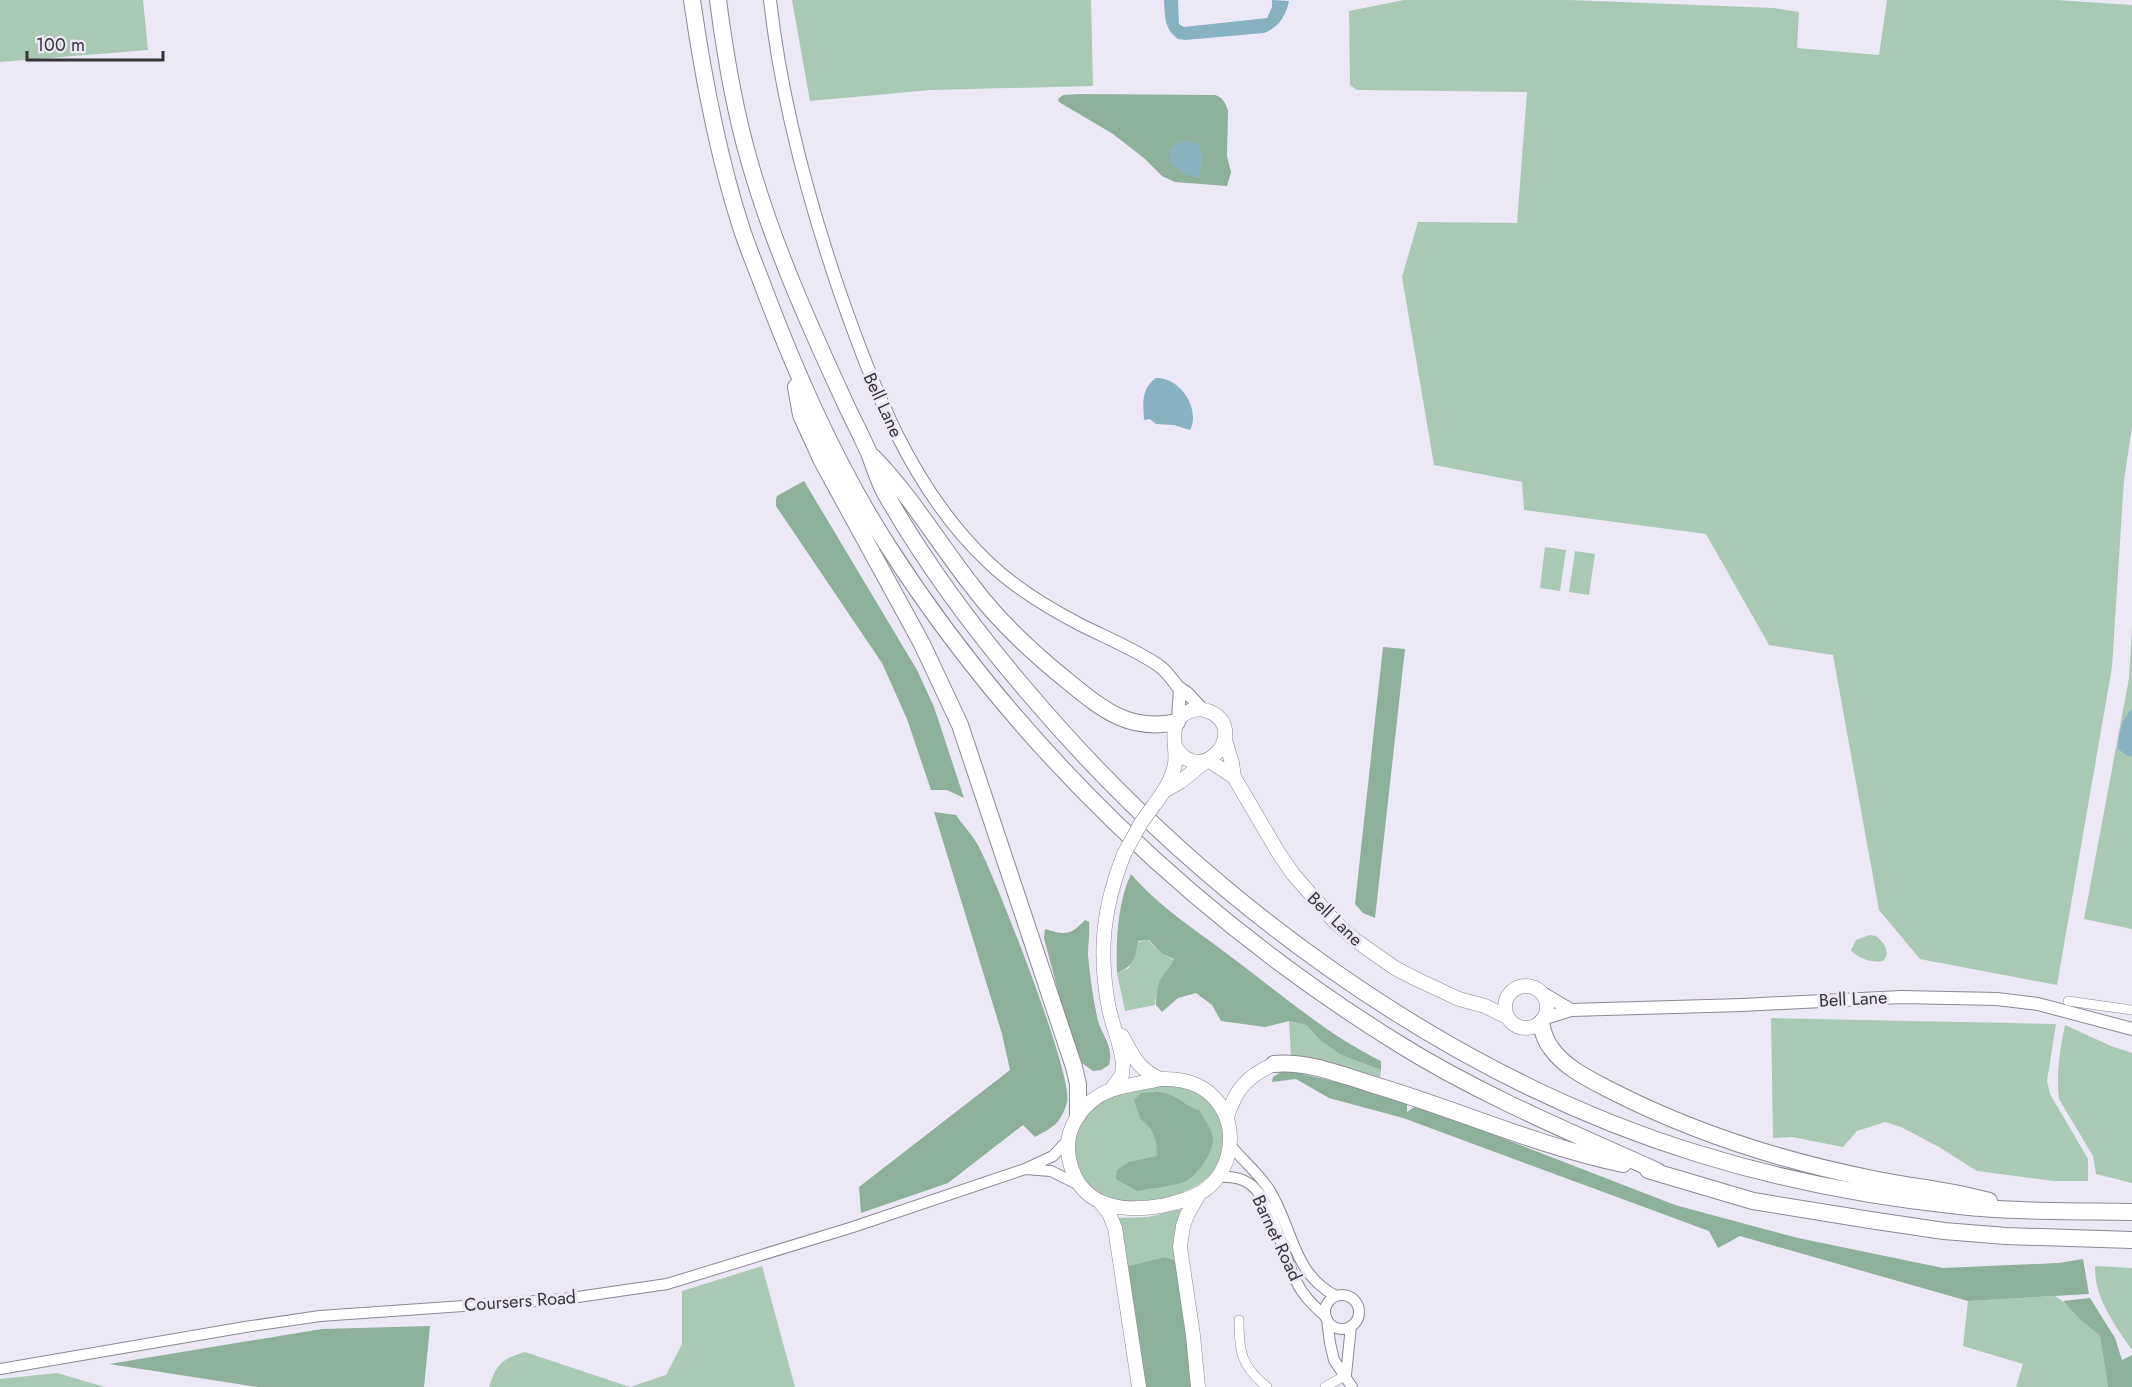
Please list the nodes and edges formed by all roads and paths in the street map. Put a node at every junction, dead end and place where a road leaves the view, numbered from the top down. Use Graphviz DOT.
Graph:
graph roads {
  1 [pos="692,0"];
  2 [pos="718,0"];
  3 [pos="770,0"];
  4 [pos="791,360"];
  5 [pos="868,452"];
  6 [pos="1180,688"];
  7 [pos="1202,709"];
  8 [pos="1177,721"];
  9 [pos="1225,740"];
  10 [pos="1175,746"];
  11 [pos="1207,760"];
  12 [pos="1234,777"];
  13 [pos="1164,791"];
  14 [pos="1544,994"];
  15 [pos="1508,997"];
  16 [pos="2068,1000"];
  17 [pos="1485,1005"];
  18 [pos="1571,1010"];
  19 [pos="2132,1010"];
  20 [pos="1110,1012"];
  21 [pos="1507,1017"];
  22 [pos="1543,1021"];
  23 [pos="2132,1029"];
  24 [pos="1274,1064"];
  25 [pos="1160,1079"];
  26 [pos="1111,1090"];
  27 [pos="1078,1115"];
  28 [pos="1227,1117"];
  29 [pos="1067,1141"];
  30 [pos="1230,1145"];
  31 [pos="1025,1169"];
  32 [pos="1657,1172"];
  33 [pos="1218,1177"];
  34 [pos="1078,1185"];
  35 [pos="1200,1194"];
  36 [pos="1100,1202"];
  37 [pos="2019,1209"];
  38 [pos="2132,1212"];
  39 [pos="2132,1240"];
  40 [pos="1336,1296"];
  41 [pos="1327,1318"];
  42 [pos="1239,1320"];
  43 [pos="1351,1326"];
  44 [pos="0,1369"];
  45 [pos="1346,1375"];
  46 [pos="1139,1387"];
  47 [pos="1198,1387"];
  48 [pos="1267,1387"];
  49 [pos="1326,1387"];
  50 [pos="1352,1387"];
  1 -- 4 [label="highway"];
  2 -- 5 [label="highway"];
  3 -- 6 [label="main road, Bell Lane"];
  4 -- 27 [label="highway"];
  4 -- 32 [label="highway"];
  5 -- 8 [label="highway"];
  5 -- 37 [label="highway"];
  6 -- 7 [label="main road, Bell Lane"];
  6 -- 8 [label="main road"];
  7 -- 8 [label="main road"];
  7 -- 9 [label="main road"];
  8 -- 10 [label="main road"];
  9 -- 11 [label="main road"];
  9 -- 12 [label="main road, Bell Lane"];
  10 -- 11 [label="main road"];
  10 -- 13 [label="main road"];
  11 -- 12 [label="main road, Bell Lane"];
  11 -- 13 [label="main road"];
  12 -- 17 [label="main road, Bell Lane"];
  13 -- 20 [label="main road, bridge"];
  14 -- 15 [label="main road"];
  14 -- 18 [label="main road"];
  14 -- 22 [label="main road"];
  15 -- 17 [label="main road"];
  15 -- 21 [label="main road"];
  16 -- 19 [label="street"];
  17 -- 21 [label="main road, Bell Lane"];
  18 -- 22 [label="main road, Bell Lane"];
  18 -- 23 [label="main road, Bell Lane"];
  20 -- 25 [label="main road"];
  20 -- 26 [label="main road"];
  21 -- 22 [label="main road"];
  22 -- 37 [label="highway"];
  24 -- 28 [label="main road"];
  24 -- 32 [label="highway"];
  25 -- 26 [label="main road"];
  25 -- 28 [label="main road"];
  26 -- 27 [label="main road"];
  27 -- 29 [label="main road"];
  28 -- 30 [label="main road"];
  29 -- 31 [label="street, Coursers Road"];
  29 -- 34 [label="main road"];
  30 -- 33 [label="main road"];
  30 -- 40 [label="street, Barnet Road"];
  31 -- 34 [label="street, Coursers Road"];
  31 -- 44 [label="street, Coursers Road"];
  32 -- 39 [label="highway"];
  33 -- 35 [label="main road"];
  33 -- 41 [label="street, Barnet Road"];
  34 -- 36 [label="main road"];
  35 -- 36 [label="main road"];
  35 -- 47 [label="main road"];
  36 -- 46 [label="main road"];
  37 -- 38 [label="highway"];
  40 -- 41 [label="street"];
  40 -- 43 [label="street"];
  41 -- 43 [label="street"];
  41 -- 45 [label="street"];
  42 -- 48 [label="street"];
  43 -- 45 [label="street"];
  45 -- 49 [label="street"];
  45 -- 50 [label="street"];
}
